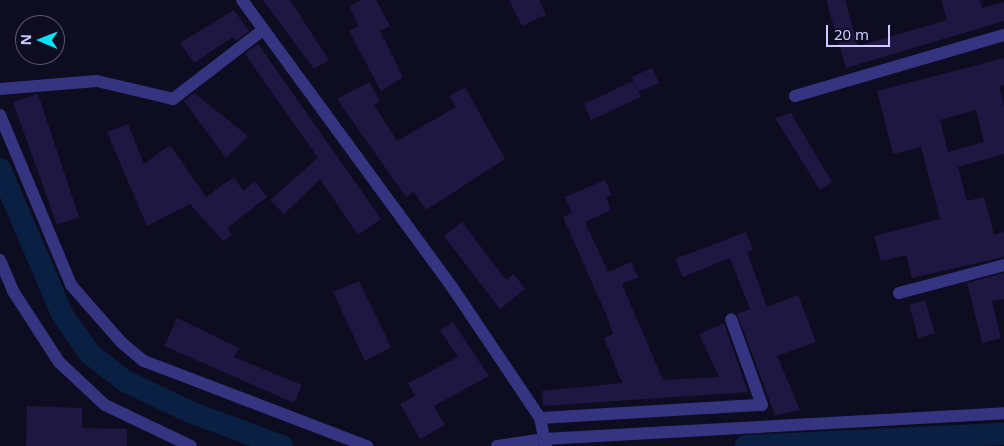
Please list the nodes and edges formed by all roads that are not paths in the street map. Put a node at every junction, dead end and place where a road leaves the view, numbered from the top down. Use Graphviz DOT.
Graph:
graph roads {
  1 [pos="242,0"];
  2 [pos="263,30"];
  3 [pos="1004,35"];
  4 [pos="0,89"];
  5 [pos="795,96"];
  6 [pos="0,115"];
  7 [pos="0,260"];
  8 [pos="1004,265"];
  9 [pos="899,294"];
  10 [pos="731,319"];
  11 [pos="1004,413"];
  12 [pos="540,418"];
  13 [pos="545,442"];
  14 [pos="190,446"];
  15 [pos="367,446"];
  16 [pos="497,446"];
  1 -- 2 [label="street"];
  2 -- 4 [label="street"];
  2 -- 12 [label="street"];
  3 -- 5 [label="street"];
  6 -- 15 [label="street"];
  7 -- 14 [label="street"];
  8 -- 9 [label="street"];
  10 -- 12 [label="street"];
  11 -- 13 [label="street"];
  12 -- 13 [label="street"];
  13 -- 16 [label="street"];
}
